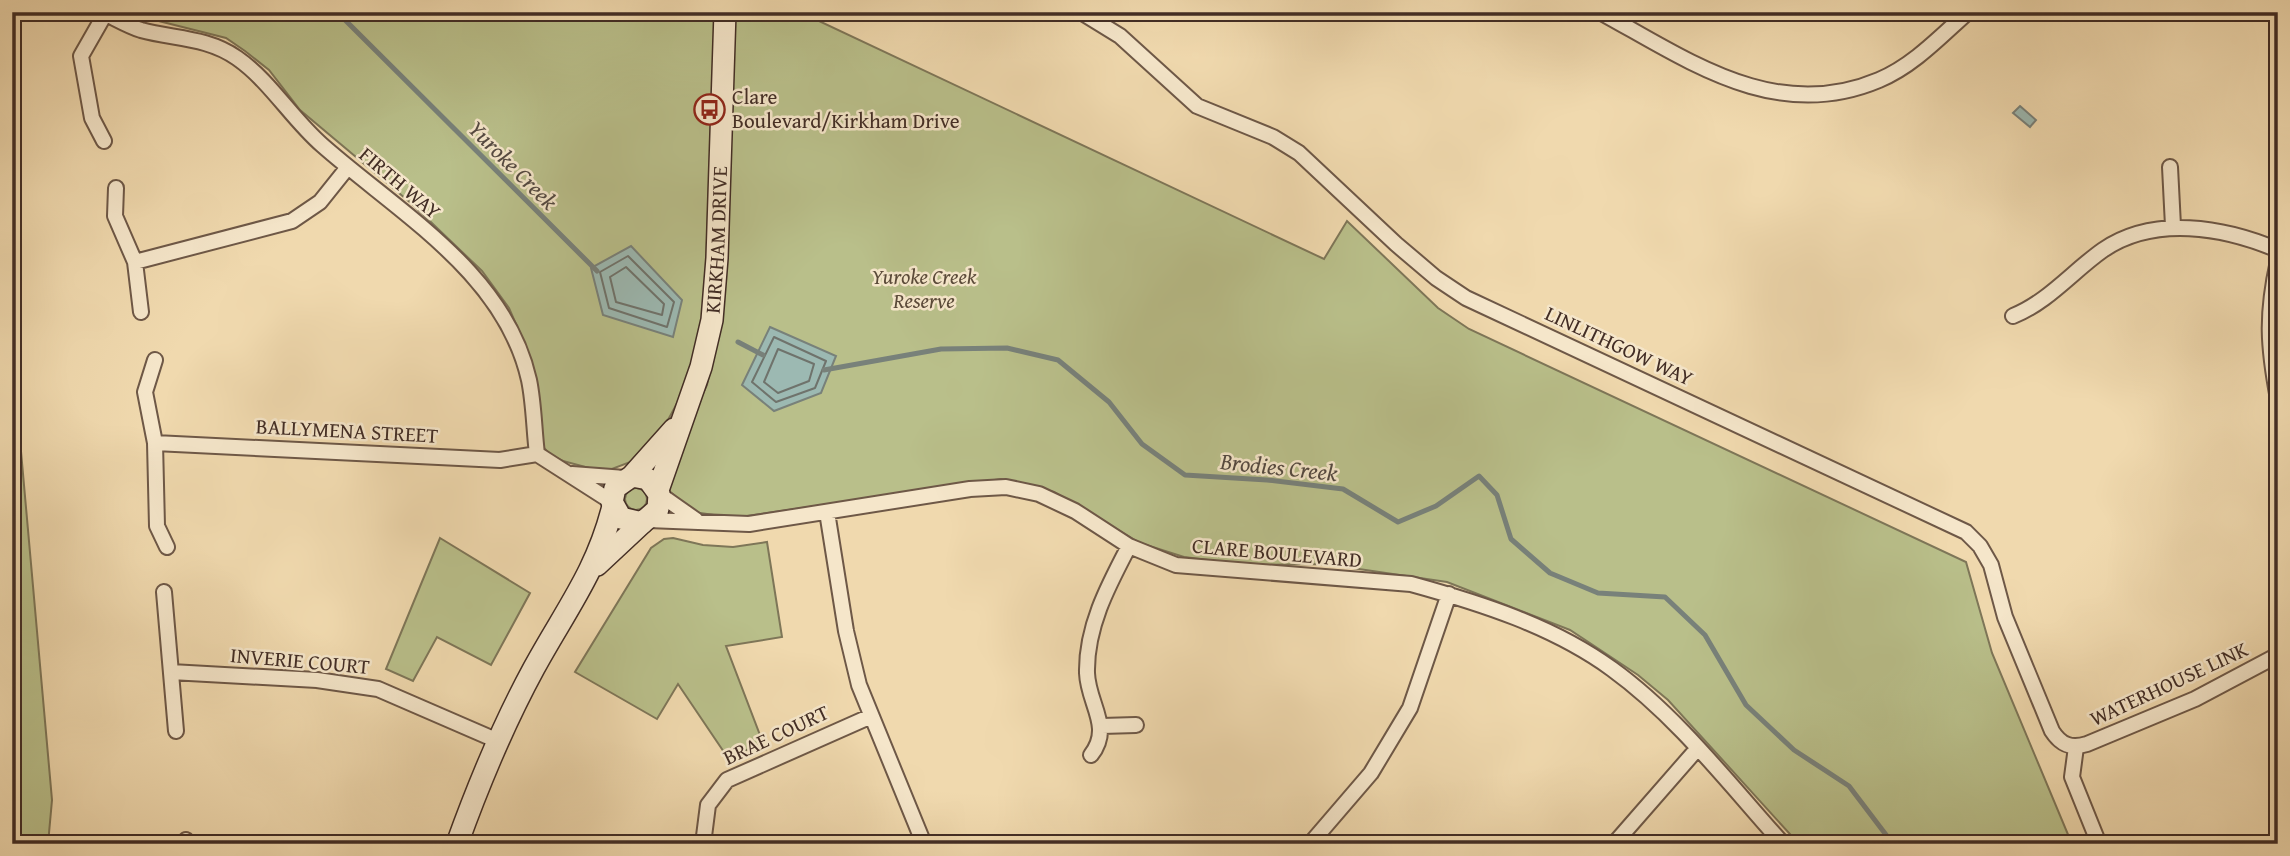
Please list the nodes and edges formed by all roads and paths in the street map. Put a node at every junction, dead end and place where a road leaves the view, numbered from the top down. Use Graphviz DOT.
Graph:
graph roads {
  1 [pos="725,12"];
  2 [pos="1081,12"];
  3 [pos="1600,12"];
  4 [pos="1968,12"];
  5 [pos="104,13"];
  6 [pos="104,141"];
  7 [pos="348,167"];
  8 [pos="2170,167"];
  9 [pos="116,188"];
  10 [pos="2173,226"];
  11 [pos="2278,250"];
  12 [pos="2278,261"];
  13 [pos="135,262"];
  14 [pos="141,312"];
  15 [pos="2013,316"];
  16 [pos="155,360"];
  17 [pos="2278,399"];
  18 [pos="682,419"];
  19 [pos="155,443"];
  20 [pos="537,454"];
  21 [pos="571,473"];
  22 [pos="629,477"];
  23 [pos="659,492"];
  24 [pos="612,504"];
  25 [pos="827,512"];
  26 [pos="697,521"];
  27 [pos="645,522"];
  28 [pos="1129,546"];
  29 [pos="167,547"];
  30 [pos="593,569"];
  31 [pos="164,592"];
  32 [pos="1449,594"];
  33 [pos="2278,655"];
  34 [pos="171,672"];
  35 [pos="869,717"];
  36 [pos="1136,725"];
  37 [pos="1102,726"];
  38 [pos="176,731"];
  39 [pos="498,741"];
  40 [pos="2076,747"];
  41 [pos="1697,749"];
  42 [pos="1091,755"];
  43 [pos="457,844"];
  44 [pos="703,844"];
  45 [pos="924,844"];
  46 [pos="1310,844"];
  47 [pos="1614,844"];
  48 [pos="1783,844"];
  49 [pos="2099,844"];
  1 -- 18 [label="street, KIRKHAM DRIVE"];
  2 -- 40 [label="street, LINLITHGOW WAY"];
  3 -- 4 [label="street"];
  5 -- 6 [label="street"];
  5 -- 7 [label="street, FIRTH WAY"];
  7 -- 13 [label="street"];
  7 -- 20 [label="street, FIRTH WAY"];
  8 -- 10 [label="street"];
  9 -- 13 [label="street"];
  10 -- 11 [label="street"];
  10 -- 15 [label="street"];
  12 -- 17 [label="street"];
  13 -- 14 [label="street"];
  16 -- 19 [label="street"];
  18 -- 22 [label="street, KIRKHAM DRIVE"];
  18 -- 23 [label="street, KIRKHAM DRIVE"];
  19 -- 20 [label="street, BALLYMENA STREET"];
  19 -- 29 [label="street"];
  20 -- 21 [label="street"];
  21 -- 22 [label="street"];
  21 -- 24 [label="street"];
  22 -- 23 [label="street"];
  22 -- 24 [label="street"];
  23 -- 26 [label="street, CLARE BOULEVARD"];
  23 -- 27 [label="street"];
  24 -- 27 [label="street"];
  24 -- 30 [label="street"];
  25 -- 26 [label="street, CLARE BOULEVARD"];
  25 -- 28 [label="street, CLARE BOULEVARD"];
  25 -- 35 [label="street"];
  26 -- 27 [label="street, CLARE BOULEVARD"];
  27 -- 30 [label="street"];
  28 -- 32 [label="street, CLARE BOULEVARD"];
  28 -- 37 [label="street"];
  30 -- 39 [label="street"];
  31 -- 34 [label="street"];
  32 -- 41 [label="street, CLARE BOULEVARD"];
  32 -- 46 [label="street"];
  33 -- 40 [label="street, WATERHOUSE LINK"];
  34 -- 38 [label="street"];
  34 -- 39 [label="street, INVERIE COURT"];
  35 -- 44 [label="street, BRAE COURT"];
  35 -- 45 [label="street"];
  36 -- 37 [label="street"];
  37 -- 42 [label="street"];
  39 -- 43 [label="street"];
  40 -- 49 [label="street"];
  41 -- 47 [label="street"];
  41 -- 48 [label="street, CLARE BOULEVARD"];
}
